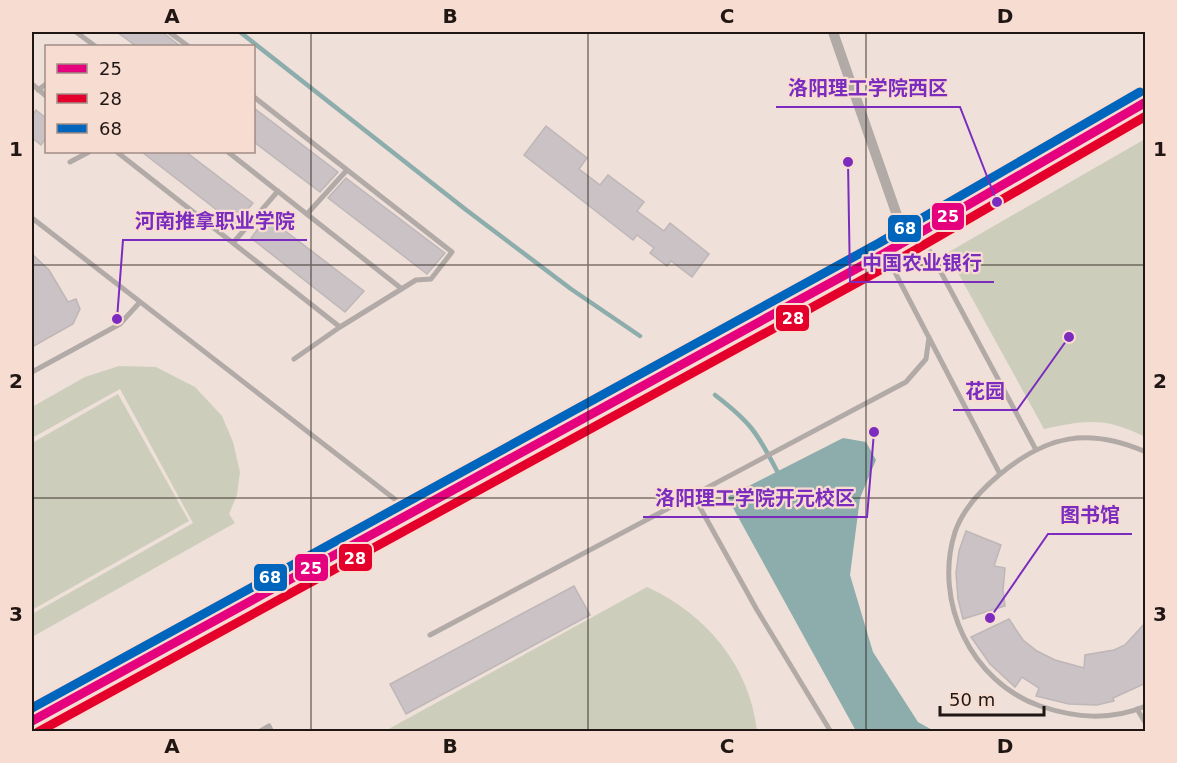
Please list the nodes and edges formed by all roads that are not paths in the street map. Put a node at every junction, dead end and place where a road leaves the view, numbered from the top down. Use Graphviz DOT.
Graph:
graph roads {
  1 [pos="76,32"];
  2 [pos="169,32"];
  3 [pos="834,32"];
  4 [pos="94,45"];
  5 [pos="187,45"];
  6 [pos="32,84"];
  7 [pos="45,85"];
  8 [pos="38,90"];
  9 [pos="45,95"];
  10 [pos="1146,96"];
  11 [pos="255,98"];
  12 [pos="1146,102"];
  13 [pos="87,153"];
  14 [pos="118,153"];
  15 [pos="229,153"];
  16 [pos="70,162"];
  17 [pos="347,170"];
  18 [pos="278,191"];
  19 [pos="307,214"];
  20 [pos="32,218"];
  21 [pos="919,231"];
  22 [pos="904,239"];
  23 [pos="232,243"];
  24 [pos="884,250"];
  25 [pos="402,288"];
  26 [pos="140,302"];
  27 [pos="340,327"];
  28 [pos="929,337"];
  29 [pos="294,359"];
  30 [pos="32,372"];
  31 [pos="1035,448"];
  32 [pos="1146,452"];
  33 [pos="1000,474"];
  34 [pos="692,493"];
  35 [pos="409,510"];
  36 [pos="430,635"];
  37 [pos="1146,706"];
  38 [pos="1137,709"];
  39 [pos="32,714"];
  40 [pos="32,721"];
  41 [pos="1146,724"];
  42 [pos="259,732"];
  43 [pos="272,732"];
  44 [pos="831,732"];
  1 -- 4 [label="lane"];
  2 -- 5 [label="lane"];
  3 -- 22 [label="street"];
  6 -- 8 [label="lane"];
  7 -- 8 [label="lane"];
  8 -- 9 [label="lane"];
  10 -- 21 [label="street"];
  11 -- 17 [label="lane"];
  12 -- 21 [label="street"];
  13 -- 16 [label="lane"];
  14 -- 23 [label="lane"];
  15 -- 18 [label="lane"];
  17 -- 19 [label="lane"];
  17 -- 25 [label="lane"];
  18 -- 19 [label="lane"];
  18 -- 23 [label="lane"];
  19 -- 25 [label="lane"];
  20 -- 26 [label="lane"];
  21 -- 22 [label="street"];
  21 -- 31 [label="lane"];
  22 -- 24 [label="street"];
  23 -- 27 [label="lane"];
  24 -- 28 [label="lane"];
  24 -- 35 [label="street"];
  25 -- 27 [label="lane"];
  26 -- 30 [label="lane"];
  26 -- 35 [label="lane"];
  27 -- 29 [label="lane"];
  28 -- 33 [label="lane"];
  28 -- 34 [label="lane"];
  31 -- 32 [label="lane"];
  31 -- 33 [label="lane"];
  33 -- 38 [label="lane"];
  34 -- 36 [label="lane"];
  34 -- 44 [label="lane"];
  35 -- 39 [label="street"];
  35 -- 40 [label="street"];
  37 -- 38 [label="lane"];
  38 -- 41 [label="lane"];
  42 -- 43 [label="lane"];
}
